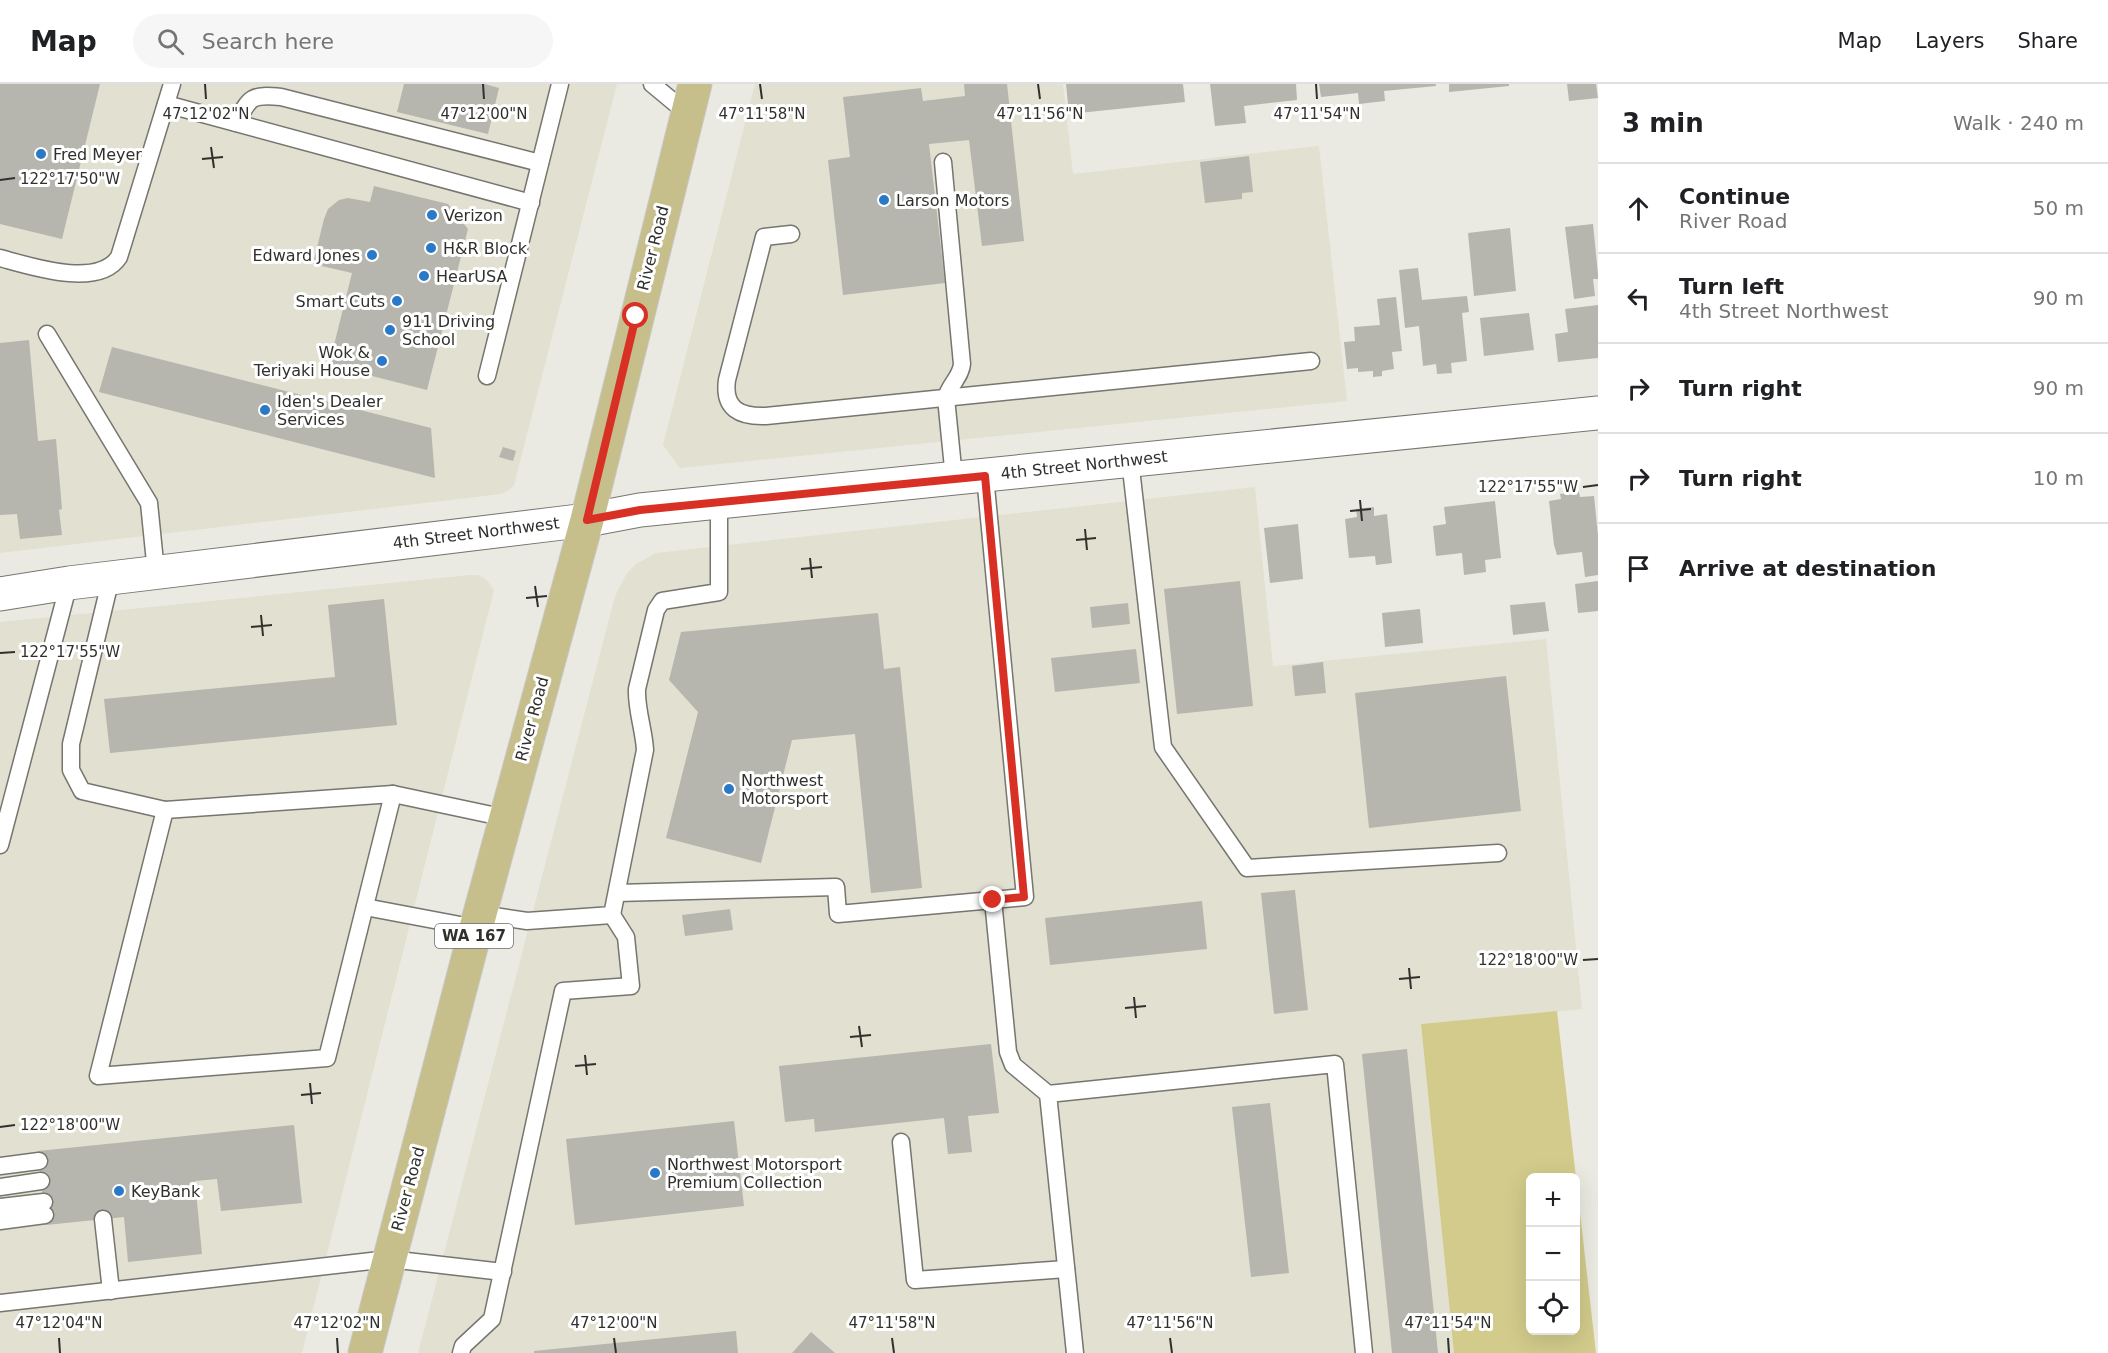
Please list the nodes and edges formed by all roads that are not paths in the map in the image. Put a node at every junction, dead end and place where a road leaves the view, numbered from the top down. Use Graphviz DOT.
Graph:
graph roads {
  1 [pos="172,84"];
  2 [pos="560,84"];
  3 [pos="652,84"];
  4 [pos="691,99"];
  5 [pos="166,104"];
  6 [pos="236,123"];
  7 [pos="943,162"];
  8 [pos="540,163"];
  9 [pos="531,203"];
  10 [pos="791,234"];
  11 [pos="0,258"];
  12 [pos="47,334"];
  13 [pos="1311,361"];
  14 [pos="487,376"];
  15 [pos="946,398"];
  16 [pos="1598,413"];
  17 [pos="1130,460"];
  18 [pos="969,477"];
  19 [pos="718,502"];
  20 [pos="587,520"];
  21 [pos="156,572"];
  22 [pos="111,578"];
  23 [pos="69,583"];
  24 [pos="0,594"];
  25 [pos="393,794"];
  26 [pos="165,810"];
  27 [pos="506,818"];
  28 [pos="0,845"];
  29 [pos="1498,853"];
  30 [pos="617,893"];
  31 [pos="993,900"];
  32 [pos="365,907"];
  33 [pos="612,915"];
  34 [pos="479,921"];
  35 [pos="1048,1094"];
  36 [pos="901,1142"];
  37 [pos="39,1161"];
  38 [pos="0,1166"];
  39 [pos="41,1181"];
  40 [pos="0,1187"];
  41 [pos="0,1207"];
  42 [pos="103,1219"];
  43 [pos="0,1221"];
  44 [pos="389,1259"];
  45 [pos="1066,1269"];
  46 [pos="502,1272"];
  47 [pos="111,1291"];
  48 [pos="0,1303"];
  49 [pos="365,1353"];
  50 [pos="461,1353"];
  51 [pos="1075,1353"];
  52 [pos="1364,1353"];
  1 -- 5 [label="lane"];
  2 -- 8 [label="lane"];
  3 -- 4 [label="lane"];
  4 -- 20 [label="main road, River Road / WA 167"];
  5 -- 6 [label="lane"];
  5 -- 11 [label="lane"];
  6 -- 8 [label="lane"];
  6 -- 9 [label="lane"];
  7 -- 15 [label="lane"];
  8 -- 9 [label="lane"];
  9 -- 14 [label="lane"];
  10 -- 15 [label="lane"];
  12 -- 21 [label="lane"];
  13 -- 15 [label="lane"];
  15 -- 18 [label="lane"];
  16 -- 17 [label="main road, 4th Street Northwest"];
  17 -- 18 [label="main road, 4th Street Northwest"];
  17 -- 29 [label="lane"];
  18 -- 19 [label="main road, 4th Street Northwest"];
  18 -- 31 [label="lane"];
  19 -- 20 [label="main road, 4th Street Northwest"];
  19 -- 30 [label="lane"];
  20 -- 21 [label="main road, 4th Street Northwest"];
  20 -- 27 [label="main road, River Road / WA 167"];
  21 -- 22 [label="main road, 4th Street Northwest"];
  22 -- 23 [label="main road, 4th Street Northwest"];
  22 -- 26 [label="lane"];
  23 -- 24 [label="main road, 4th Street Northwest"];
  23 -- 28 [label="lane"];
  25 -- 26 [label="lane"];
  25 -- 27 [label="lane"];
  25 -- 32 [label="lane"];
  26 -- 32 [label="lane"];
  27 -- 34 [label="main road, River Road / WA 167"];
  30 -- 31 [label="lane"];
  30 -- 33 [label="lane"];
  31 -- 35 [label="lane"];
  32 -- 34 [label="lane"];
  33 -- 34 [label="lane"];
  33 -- 46 [label="lane"];
  34 -- 44 [label="main road, River Road / WA 167"];
  35 -- 45 [label="lane"];
  35 -- 52 [label="lane"];
  36 -- 45 [label="lane"];
  37 -- 38 [label="lane"];
  39 -- 40 [label="lane"];
  41 -- 43 [label="lane"];
  42 -- 47 [label="lane"];
  44 -- 46 [label="lane"];
  44 -- 47 [label="lane"];
  44 -- 49 [label="main road, River Road / WA 167"];
  45 -- 51 [label="lane"];
  46 -- 50 [label="lane"];
  47 -- 48 [label="lane"];
}
